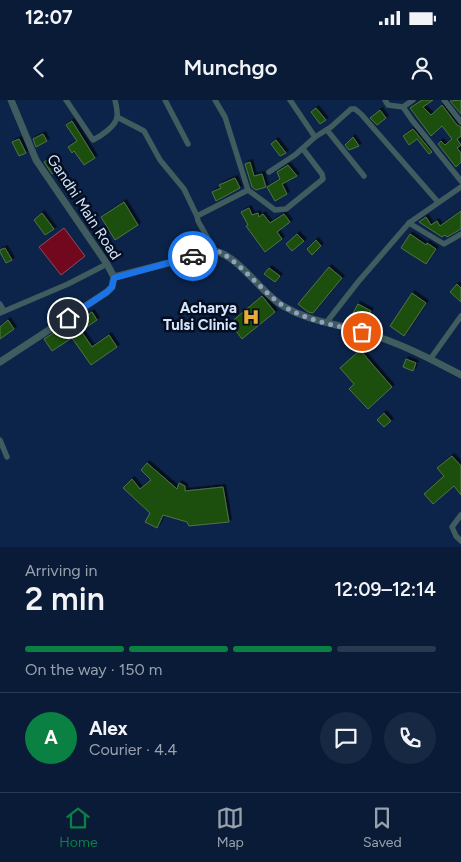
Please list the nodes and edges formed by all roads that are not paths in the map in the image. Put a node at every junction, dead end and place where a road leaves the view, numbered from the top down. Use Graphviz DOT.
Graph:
graph roads {
  1 [pos="11,100"];
  2 [pos="66,100"];
  3 [pos="115,100"];
  4 [pos="165,100"];
  5 [pos="216,100"];
  6 [pos="290,100"];
  7 [pos="385,100"];
  8 [pos="413,100"];
  9 [pos="444,100"];
  10 [pos="403,107"];
  11 [pos="117,117"];
  12 [pos="461,122"];
  13 [pos="327,130"];
  14 [pos="315,137"];
  15 [pos="188,144"];
  16 [pos="303,149"];
  17 [pos="269,172"];
  18 [pos="364,176"];
  19 [pos="461,180"];
  20 [pos="461,186"];
  21 [pos="248,190"];
  22 [pos="438,202"];
  23 [pos="197,216"];
  24 [pos="408,223"];
  25 [pos="461,234"];
  26 [pos="215,251"];
  27 [pos="106,264"];
  28 [pos="114,278"];
  29 [pos="0,304"];
  30 [pos="2,312"];
  31 [pos="461,316"];
  32 [pos="326,323"];
  33 [pos="430,358"];
  34 [pos="0,362"];
  35 [pos="461,375"];
  36 [pos="0,440"];
  37 [pos="7,456"];
  38 [pos="461,516"];
  39 [pos="461,541"];
  1 -- 27 [label="street, Gandhi Main Road"];
  2 -- 11 [label="street"];
  3 -- 11 [label="street"];
  4 -- 15 [label="street"];
  5 -- 21 [label="street"];
  6 -- 14 [label="street"];
  7 -- 10 [label="street"];
  8 -- 10 [label="street"];
  9 -- 12 [label="street"];
  10 -- 19 [label="street"];
  11 -- 23 [label="street"];
  13 -- 14 [label="street"];
  13 -- 18 [label="street"];
  13 -- 22 [label="street"];
  14 -- 16 [label="street"];
  16 -- 17 [label="street"];
  16 -- 21 [label="street"];
  20 -- 22 [label="street"];
  21 -- 23 [label="street"];
  22 -- 24 [label="street"];
  23 -- 26 [label="street"];
  24 -- 25 [label="street"];
  24 -- 32 [label="street"];
  26 -- 28 [label="street, Gandhi Main Road"];
  26 -- 32 [label="street"];
  27 -- 28 [label="street, Gandhi Main Road"];
  27 -- 30 [label="street"];
  28 -- 34 [label="street"];
  29 -- 30 [label="street"];
  31 -- 33 [label="street"];
  32 -- 33 [label="street"];
  33 -- 35 [label="street"];
  36 -- 37 [label="street"];
  38 -- 39 [label="street"];
}
